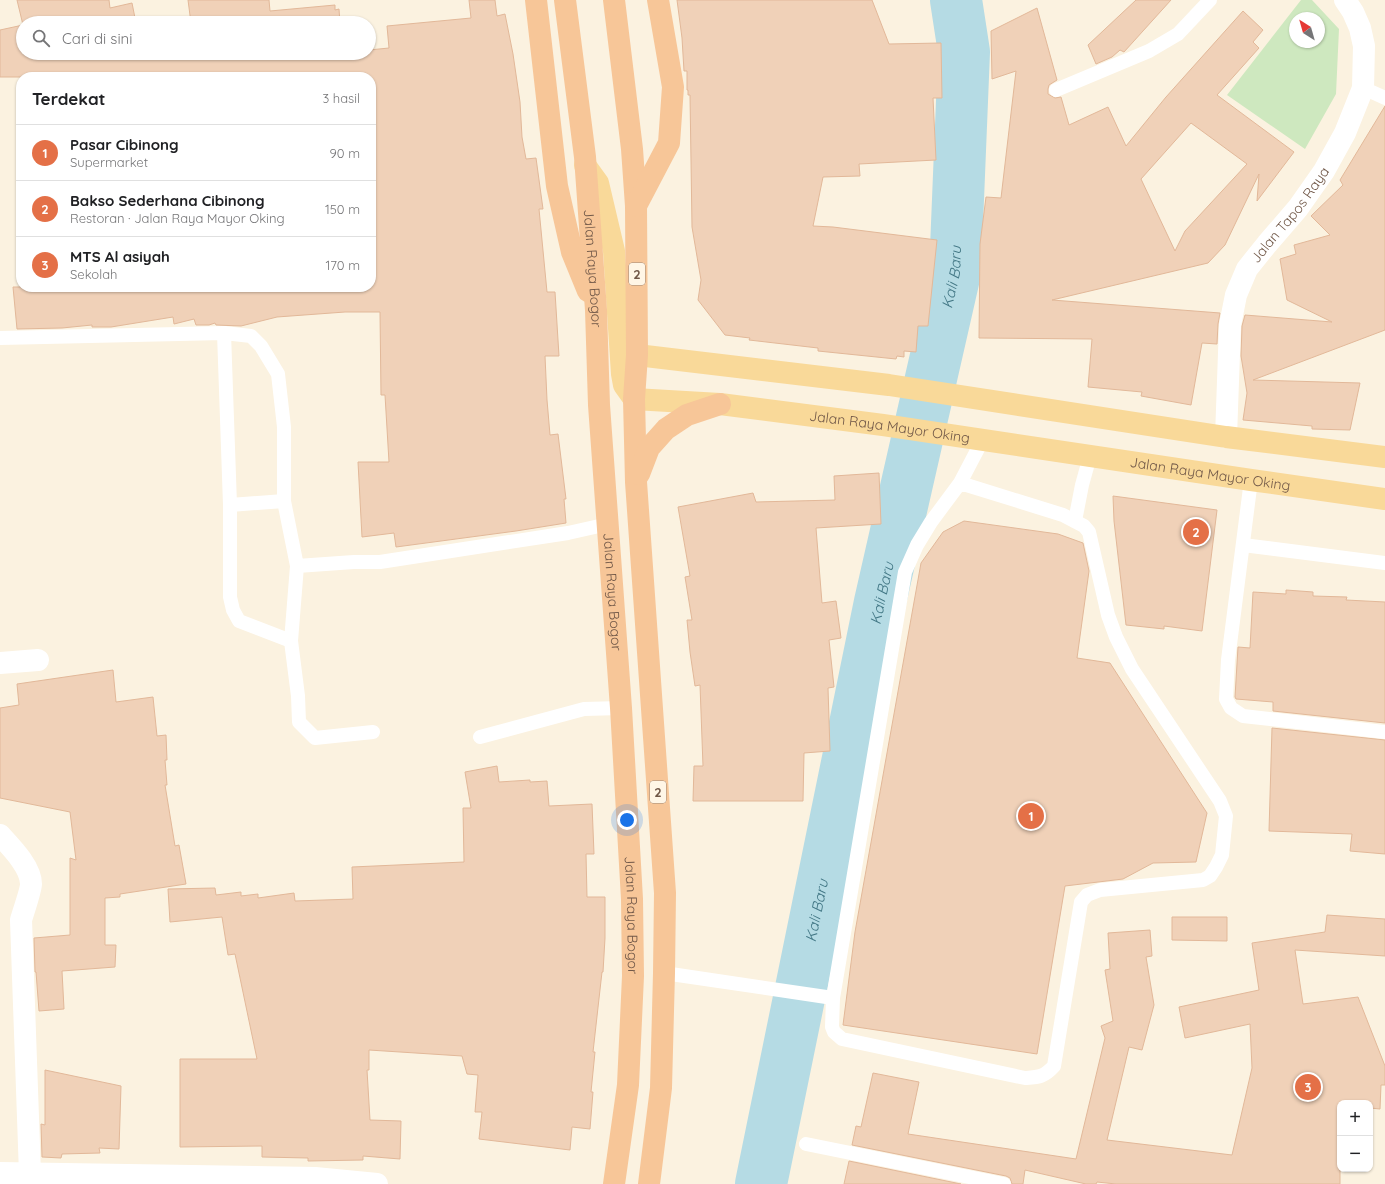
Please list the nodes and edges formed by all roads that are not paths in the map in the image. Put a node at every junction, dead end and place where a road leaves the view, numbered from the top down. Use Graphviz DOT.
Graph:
graph roads {
  1 [pos="536,0"];
  2 [pos="565,0"];
  3 [pos="614,0"];
  4 [pos="658,0"];
  5 [pos="1210,0"];
  6 [pos="1345,0"];
  7 [pos="1363,88"];
  8 [pos="1056,90"];
  9 [pos="1385,98"];
  10 [pos="585,161"];
  11 [pos="636,206"];
  12 [pos="596,310"];
  13 [pos="224,333"];
  14 [pos="0,338"];
  15 [pos="637,354"];
  16 [pos="634,399"];
  17 [pos="720,404"];
  18 [pos="1226,437"];
  19 [pos="973,439"];
  20 [pos="1090,456"];
  21 [pos="1385,457"];
  22 [pos="1251,480"];
  23 [pos="636,482"];
  24 [pos="960,483"];
  25 [pos="1385,499"];
  26 [pos="284,501"];
  27 [pos="230,505"];
  28 [pos="1075,521"];
  29 [pos="608,524"];
  30 [pos="1243,545"];
  31 [pos="1385,563"];
  32 [pos="297,566"];
  33 [pos="291,641"];
  34 [pos="38,660"];
  35 [pos="0,663"];
  36 [pos="621,708"];
  37 [pos="373,732"];
  38 [pos="1385,732"];
  39 [pos="480,737"];
  40 [pos="0,835"];
  41 [pos="664,973"];
  42 [pos="834,998"];
  43 [pos="806,1144"];
  44 [pos="0,1173"];
  45 [pos="30,1174"];
  46 [pos="377,1184"];
  47 [pos="614,1184"];
  48 [pos="649,1184"];
  49 [pos="1004,1184"];
  1 -- 12 [label="highway"];
  2 -- 10 [label="highway, Jalan Raya Bogor"];
  3 -- 11 [label="highway, 2"];
  4 -- 11 [label="highway"];
  5 -- 8 [label="lane"];
  6 -- 7 [label="street, Jalan Tapos Raya"];
  7 -- 9 [label="lane"];
  7 -- 18 [label="street, Jalan Tapos Raya"];
  10 -- 12 [label="highway, Jalan Raya Bogor"];
  10 -- 16 [label="main road"];
  11 -- 15 [label="highway, 2"];
  12 -- 29 [label="highway, Jalan Raya Bogor"];
  13 -- 14 [label="lane"];
  13 -- 26 [label="lane"];
  13 -- 27 [label="lane"];
  15 -- 16 [label="highway, 2"];
  15 -- 18 [label="main road"];
  16 -- 17 [label="main road, Jalan Raya Mayor Oking"];
  16 -- 23 [label="highway, 2"];
  17 -- 19 [label="main road, Jalan Raya Mayor Oking"];
  17 -- 23 [label="highway"];
  18 -- 21 [label="main road"];
  19 -- 20 [label="main road, Jalan Raya Mayor Oking"];
  19 -- 24 [label="lane"];
  20 -- 22 [label="main road, Jalan Raya Mayor Oking"];
  20 -- 28 [label="lane"];
  22 -- 25 [label="main road, Jalan Raya Mayor Oking"];
  22 -- 30 [label="lane"];
  23 -- 41 [label="highway, 2"];
  24 -- 28 [label="lane"];
  24 -- 42 [label="lane"];
  26 -- 27 [label="lane"];
  26 -- 32 [label="lane"];
  27 -- 33 [label="lane"];
  28 -- 42 [label="lane"];
  29 -- 32 [label="lane"];
  29 -- 36 [label="highway, Jalan Raya Bogor"];
  30 -- 31 [label="lane"];
  30 -- 38 [label="lane"];
  32 -- 33 [label="lane"];
  33 -- 37 [label="lane"];
  34 -- 35 [label="street"];
  36 -- 39 [label="lane"];
  36 -- 47 [label="highway, Jalan Raya Bogor"];
  40 -- 45 [label="street"];
  41 -- 42 [label="lane"];
  41 -- 48 [label="highway, 2"];
  43 -- 49 [label="lane"];
  44 -- 45 [label="street"];
  45 -- 46 [label="street"];
}
